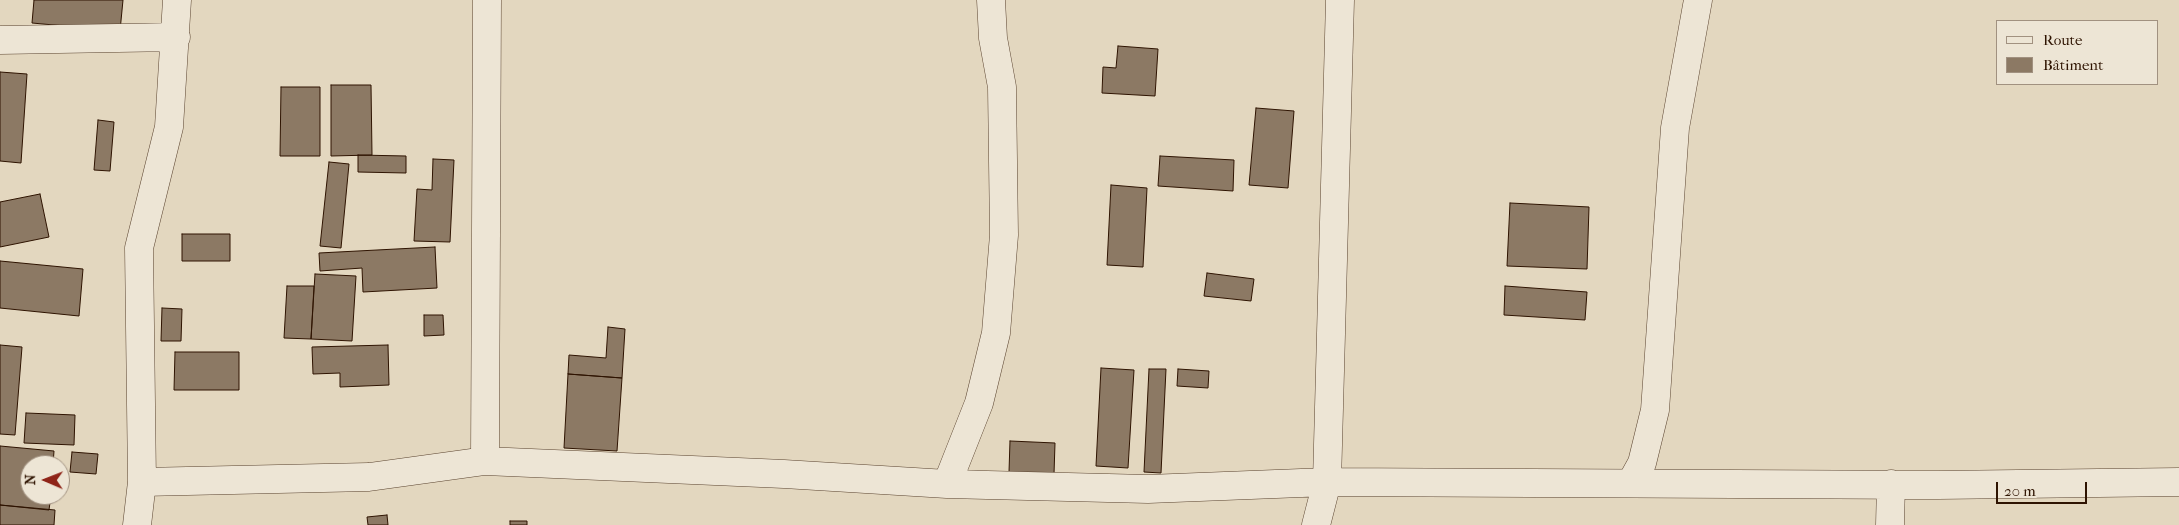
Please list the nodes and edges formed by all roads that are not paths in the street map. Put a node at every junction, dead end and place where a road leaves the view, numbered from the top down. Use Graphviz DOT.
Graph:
graph roads {
  1 [pos="177,0"];
  2 [pos="487,0"];
  3 [pos="991,0"];
  4 [pos="1340,0"];
  5 [pos="1698,0"];
  6 [pos="176,38"];
  7 [pos="0,40"];
  8 [pos="485,461"];
  9 [pos="142,482"];
  10 [pos="1328,482"];
  11 [pos="2179,482"];
  12 [pos="1631,483"];
  13 [pos="947,484"];
  14 [pos="1891,484"];
  15 [pos="137,525"];
  16 [pos="1316,525"];
  17 [pos="1890,525"];
  1 -- 6 [label="street"];
  2 -- 8 [label="street"];
  3 -- 13 [label="street"];
  4 -- 10 [label="street"];
  5 -- 12 [label="street"];
  6 -- 7 [label="street"];
  6 -- 9 [label="street"];
  8 -- 9 [label="street"];
  8 -- 13 [label="street"];
  9 -- 15 [label="street"];
  10 -- 12 [label="street"];
  10 -- 13 [label="street"];
  10 -- 16 [label="street"];
  11 -- 14 [label="street"];
  12 -- 14 [label="street"];
  14 -- 17 [label="street"];
}
